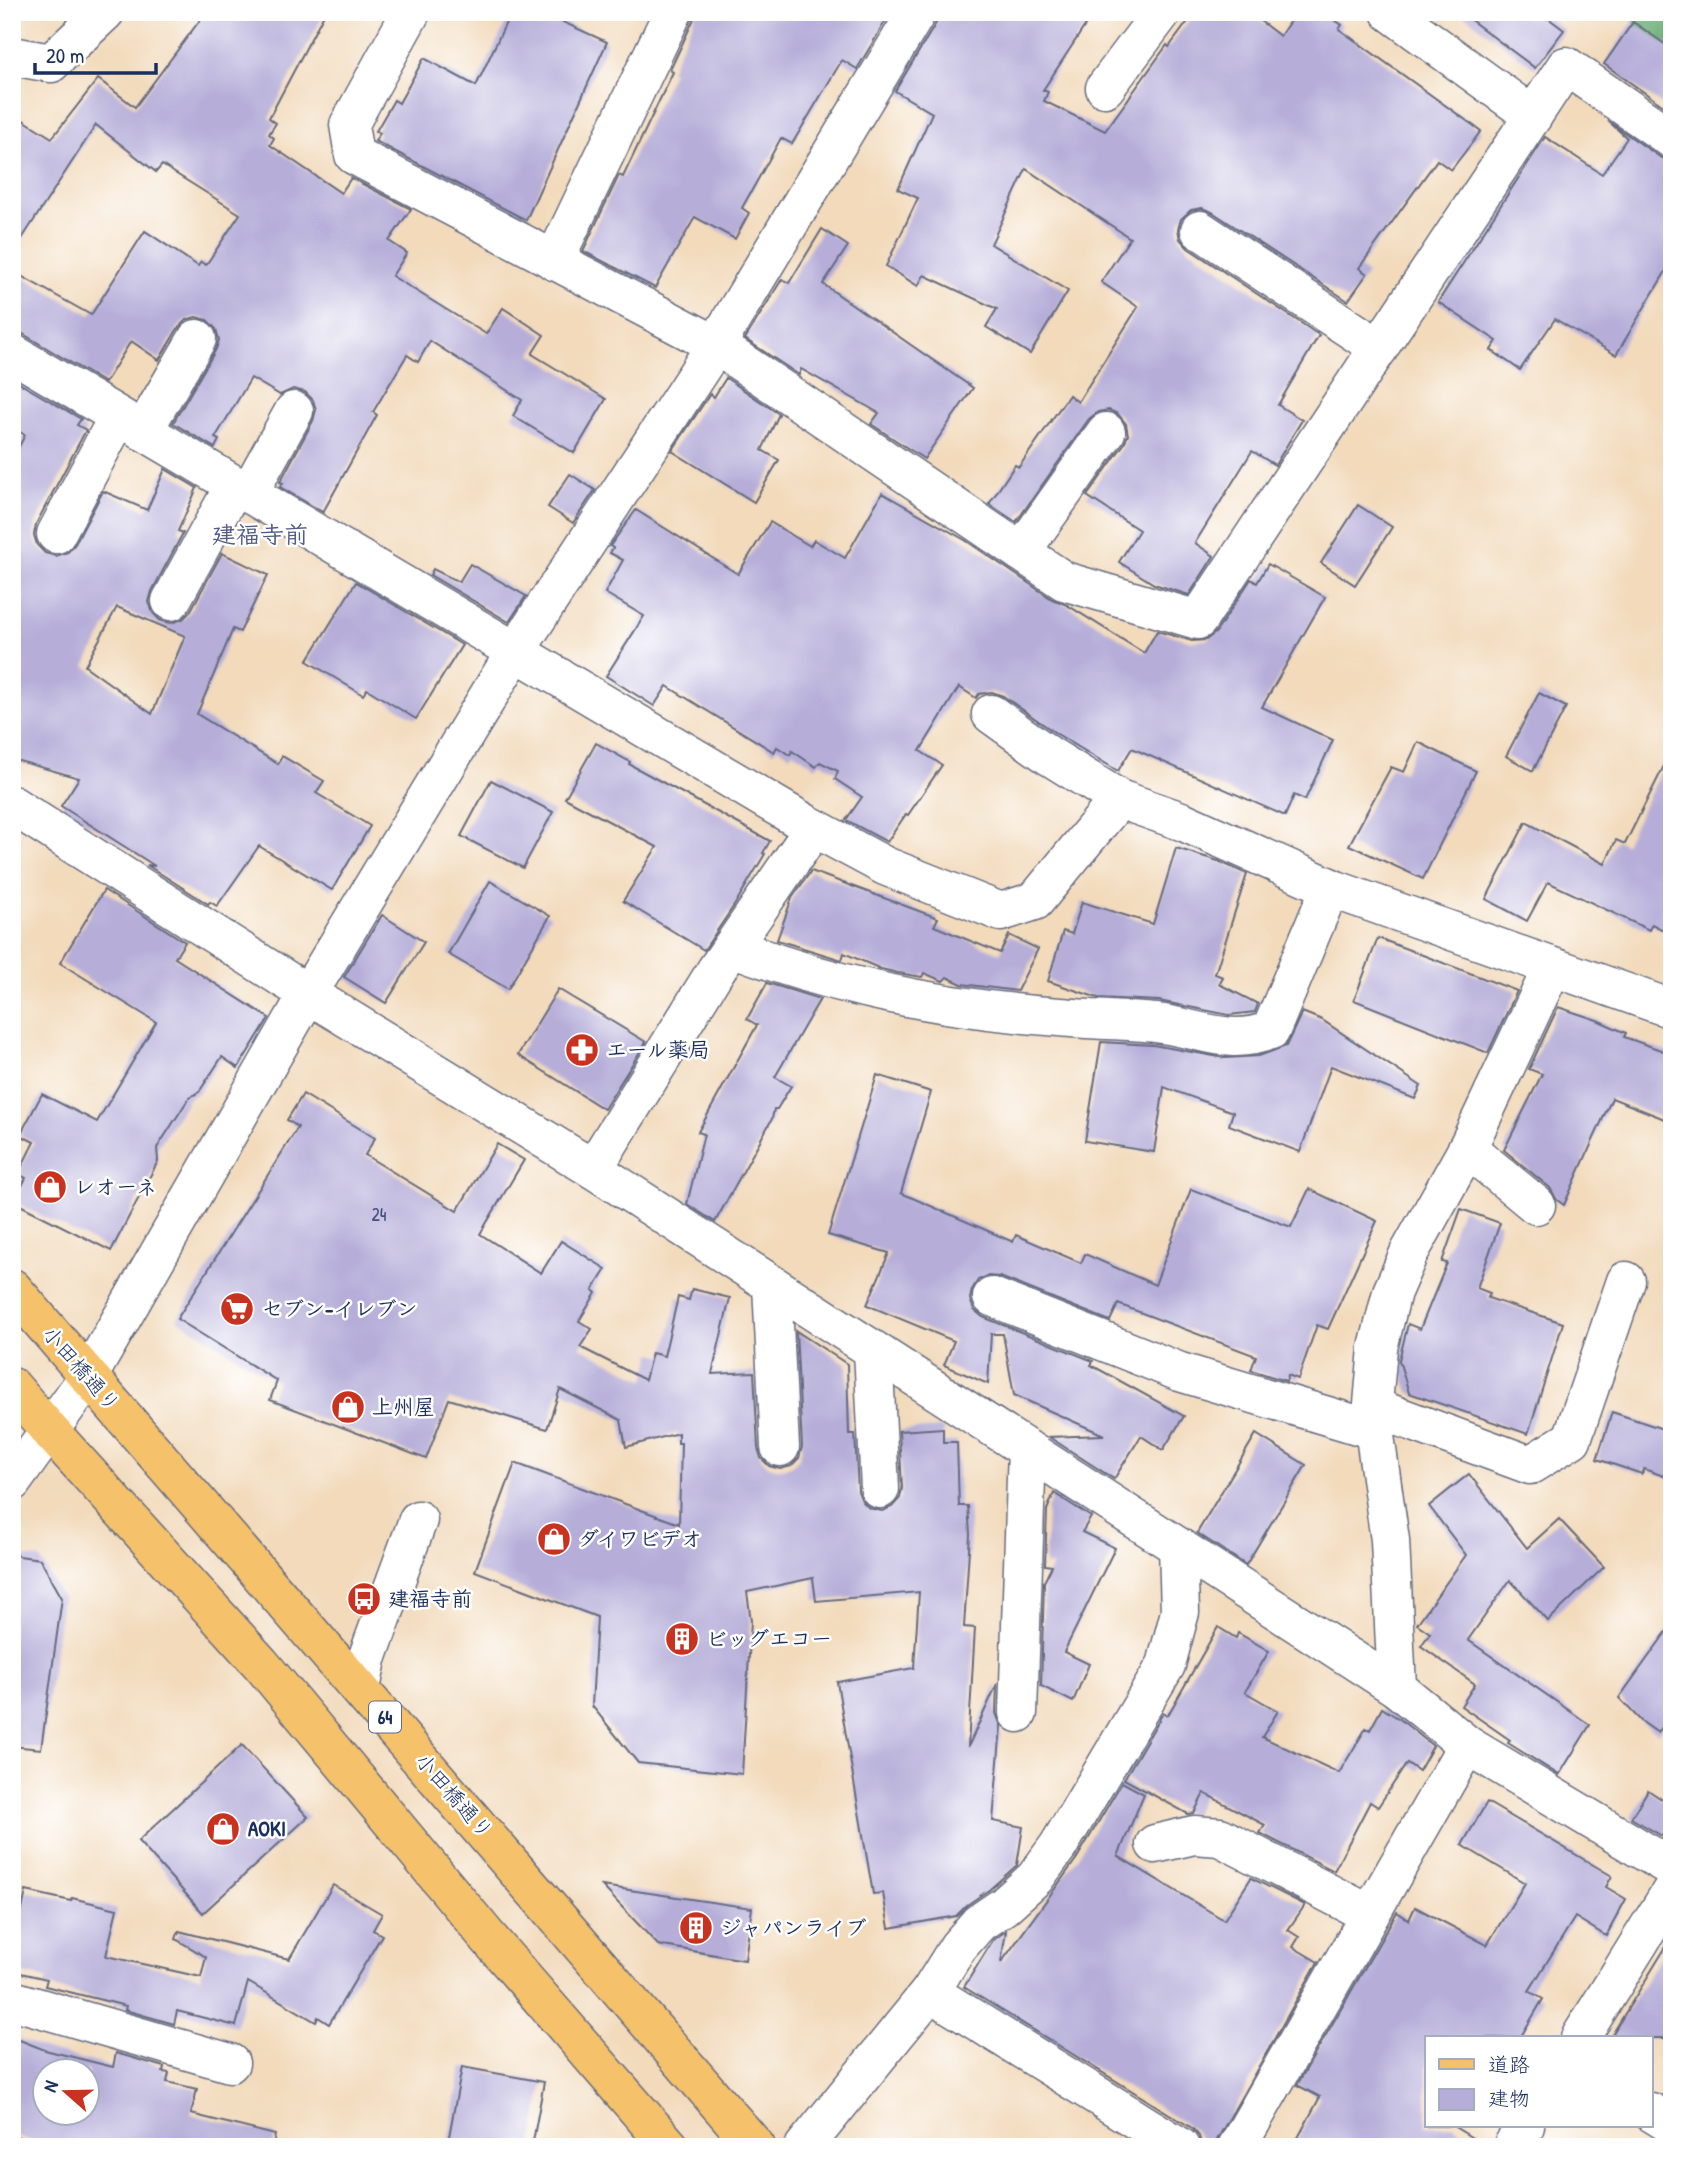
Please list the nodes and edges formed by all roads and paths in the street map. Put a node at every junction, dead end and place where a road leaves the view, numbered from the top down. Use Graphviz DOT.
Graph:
graph roads {
  1 [pos="105,12"];
  2 [pos="411,12"];
  3 [pos="673,12"];
  4 [pos="917,12"];
  5 [pos="1390,12"];
  6 [pos="1154,15"];
  7 [pos="12,56"];
  8 [pos="1105,88"];
  9 [pos="1533,116"];
  10 [pos="1672,139"];
  11 [pos="1200,230"];
  12 [pos="554,261"];
  13 [pos="197,338"];
  14 [pos="716,345"];
  15 [pos="1379,348"];
  16 [pos="12,353"];
  17 [pos="295,411"];
  18 [pos="131,424"];
  19 [pos="1106,432"];
  20 [pos="241,490"];
  21 [pos="56,534"];
  22 [pos="1021,552"];
  23 [pos="171,601"];
  24 [pos="515,652"];
  25 [pos="991,714"];
  26 [pos="1119,799"];
  27 [pos="12,805"];
  28 [pos="814,828"];
  29 [pos="1330,888"];
  30 [pos="732,947"];
  31 [pos="1552,968"];
  32 [pos="309,994"];
  33 [pos="1672,1009"];
  34 [pos="1467,1148"];
  35 [pos="593,1169"];
  36 [pos="1536,1205"];
  37 [pos="1626,1281"];
  38 [pos="772,1285"];
  39 [pos="12,1288"];
  40 [pos="992,1297"];
  41 [pos="873,1350"];
  42 [pos="88,1377"];
  43 [pos="12,1387"];
  44 [pos="1373,1418"];
  45 [pos="49,1430"];
  46 [pos="780,1447"];
  47 [pos="1027,1450"];
  48 [pos="12,1482"];
  49 [pos="880,1489"];
  50 [pos="418,1520"];
  51 [pos="1178,1547"];
  52 [pos="1397,1688"];
  53 [pos="360,1689"];
  54 [pos="1018,1713"];
  55 [pos="1466,1745"];
  56 [pos="1155,1844"];
  57 [pos="1672,1868"];
  58 [pos="1672,1890"];
  59 [pos="1369,1914"];
  60 [pos="930,1992"];
  61 [pos="12,2000"];
  62 [pos="1581,2036"];
  63 [pos="230,2063"];
  64 [pos="1652,2113"];
  65 [pos="1672,2125"];
  66 [pos="1524,2128"];
  67 [pos="670,2147"];
  68 [pos="756,2147"];
  69 [pos="804,2147"];
  70 [pos="1180,2147"];
  71 [pos="1237,2147"];
  72 [pos="1512,2147"];
  1 -- 7 [label="street"];
  2 -- 12 [label="street"];
  3 -- 12 [label="street"];
  4 -- 14 [label="street"];
  5 -- 9 [label="street"];
  6 -- 8 [label="street"];
  9 -- 10 [label="street"];
  9 -- 15 [label="street"];
  11 -- 15 [label="street"];
  12 -- 14 [label="street"];
  13 -- 18 [label="street"];
  14 -- 22 [label="street"];
  14 -- 24 [label="street"];
  15 -- 22 [label="street"];
  16 -- 18 [label="street"];
  17 -- 20 [label="street"];
  18 -- 20 [label="street"];
  18 -- 21 [label="street"];
  19 -- 22 [label="street"];
  20 -- 23 [label="street"];
  20 -- 24 [label="street"];
  24 -- 28 [label="street"];
  24 -- 32 [label="street"];
  25 -- 26 [label="street"];
  26 -- 28 [label="street"];
  26 -- 29 [label="street"];
  27 -- 32 [label="street"];
  28 -- 30 [label="street"];
  29 -- 30 [label="street"];
  29 -- 31 [label="street"];
  30 -- 35 [label="street"];
  31 -- 33 [label="street"];
  31 -- 34 [label="street"];
  32 -- 35 [label="street"];
  32 -- 42 [label="street"];
  34 -- 36 [label="street"];
  34 -- 44 [label="street"];
  35 -- 38 [label="street"];
  37 -- 44 [label="street"];
  38 -- 41 [label="street"];
  38 -- 46 [label="street"];
  39 -- 42 [label="main road, 小田橋通り / 64"];
  40 -- 44 [label="street"];
  41 -- 47 [label="street"];
  41 -- 49 [label="street"];
  42 -- 45 [label="street"];
  42 -- 53 [label="main road, 小田橋通り / 64"];
  43 -- 45 [label="main road"];
  44 -- 52 [label="street"];
  45 -- 48 [label="street"];
  45 -- 67 [label="main road"];
  47 -- 51 [label="street"];
  47 -- 54 [label="street"];
  50 -- 53 [label="street"];
  51 -- 52 [label="street"];
  51 -- 60 [label="street"];
  52 -- 55 [label="street"];
  53 -- 68 [label="main road, 小田橋通り / 64"];
  55 -- 57 [label="street"];
  55 -- 59 [label="street"];
  56 -- 59 [label="street"];
  58 -- 62 [label="street"];
  59 -- 71 [label="street"];
  60 -- 69 [label="street"];
  60 -- 70 [label="street"];
  61 -- 63 [label="street"];
  64 -- 65 [label="street"];
  66 -- 72 [label="street"];
}
